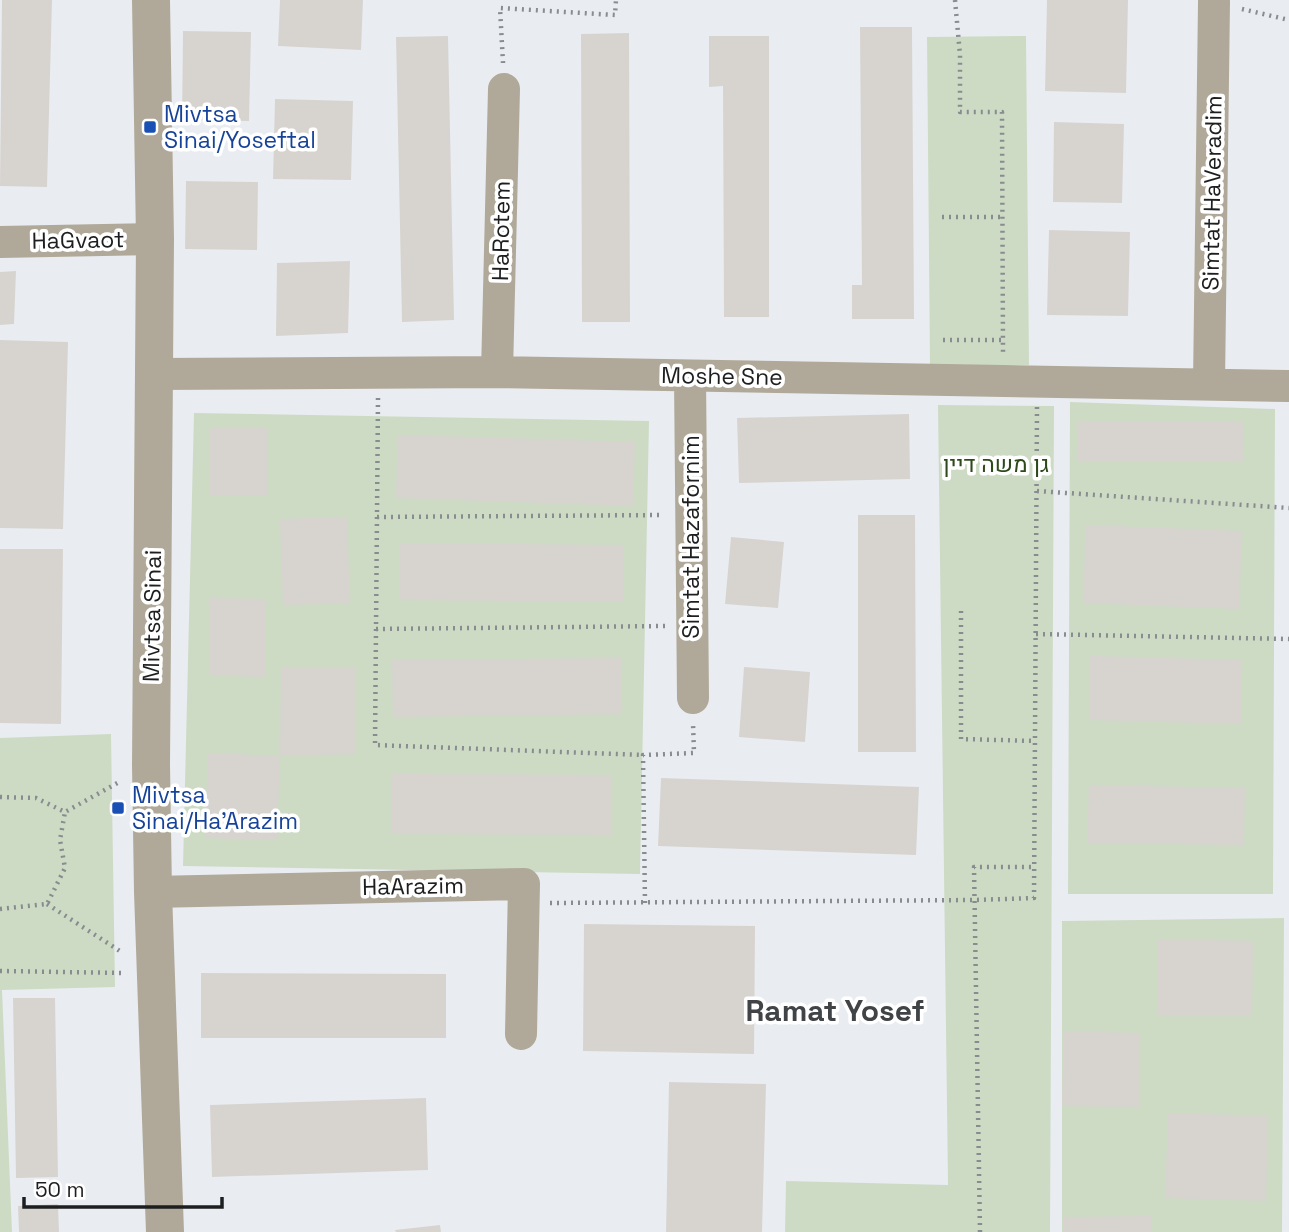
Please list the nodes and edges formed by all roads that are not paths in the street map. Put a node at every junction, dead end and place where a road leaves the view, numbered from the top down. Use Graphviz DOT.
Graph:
graph roads {
  1 [pos="150,0"];
  2 [pos="1214,2"];
  3 [pos="504,89"];
  4 [pos="155,239"];
  5 [pos="0,242"];
  6 [pos="498,372"];
  7 [pos="154,374"];
  8 [pos="690,376"];
  9 [pos="1209,384"];
  10 [pos="1289,386"];
  11 [pos="693,698"];
  12 [pos="153,892"];
  13 [pos="522,1034"];
  14 [pos="166,1232"];
  1 -- 4 [label="street, Mivtsa Sinai"];
  2 -- 9 [label="street, Simtat HaVeradim"];
  3 -- 6 [label="street, HaRotem"];
  4 -- 5 [label="street, HaGvaot"];
  4 -- 7 [label="street, Mivtsa Sinai"];
  6 -- 7 [label="street, Moshe Sne"];
  6 -- 8 [label="street, Moshe Sne"];
  7 -- 12 [label="street, Mivtsa Sinai"];
  8 -- 9 [label="street, Moshe Sne"];
  8 -- 11 [label="street, Simtat Hazafornim"];
  9 -- 10 [label="street, Moshe Sne"];
  12 -- 13 [label="street, HaArazim"];
  12 -- 14 [label="street, Mivtsa Sinai"];
}
